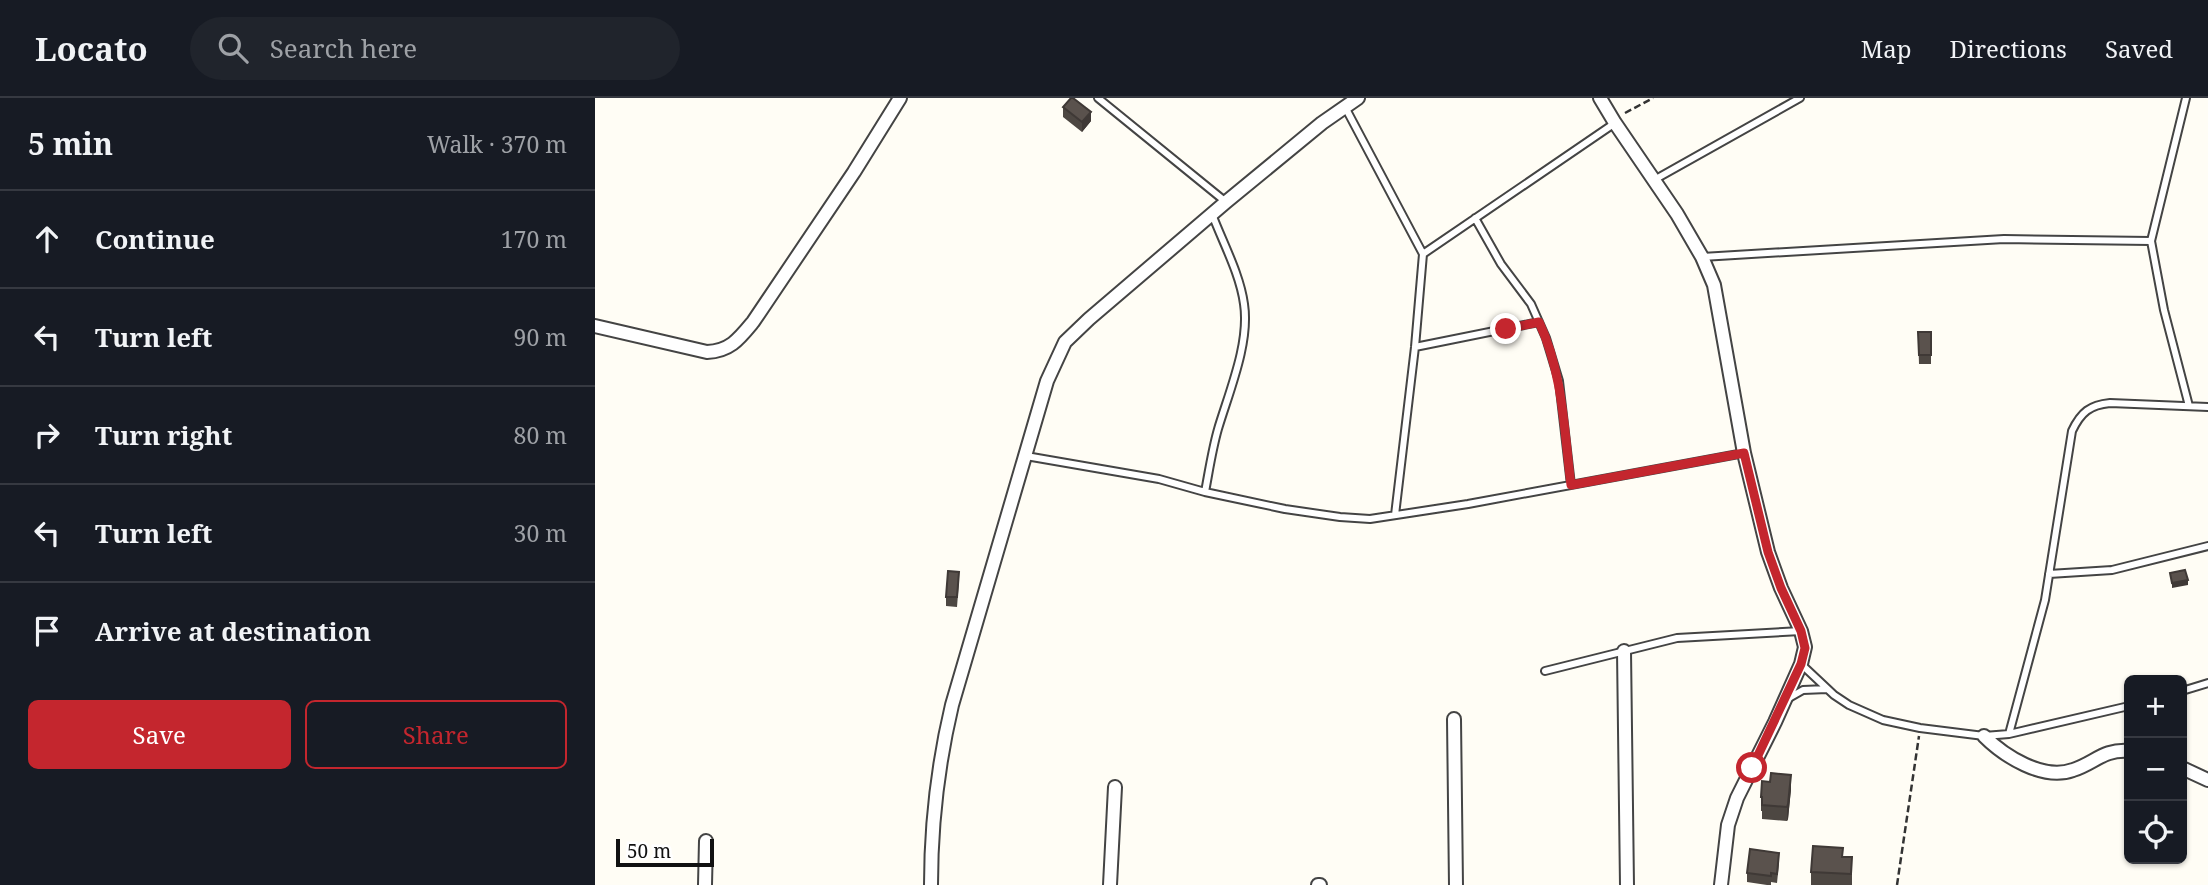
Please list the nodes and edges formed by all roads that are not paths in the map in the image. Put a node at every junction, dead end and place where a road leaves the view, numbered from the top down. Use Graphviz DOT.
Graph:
graph roads {
  1 [pos="900,98"];
  2 [pos="1098,98"];
  3 [pos="1358,98"];
  4 [pos="1600,98"];
  5 [pos="1801,98"];
  6 [pos="2186,98"];
  7 [pos="1345,107"];
  8 [pos="1613,121"];
  9 [pos="1654,180"];
  10 [pos="1226,202"];
  11 [pos="1212,214"];
  12 [pos="1475,218"];
  13 [pos="2151,241"];
  14 [pos="1423,254"];
  15 [pos="1702,257"];
  16 [pos="1539,322"];
  17 [pos="595,326"];
  18 [pos="1415,347"];
  19 [pos="2189,406"];
  20 [pos="2208,407"];
  21 [pos="1744,453"];
  22 [pos="1026,456"];
  23 [pos="1571,485"];
  24 [pos="1205,492"];
  25 [pos="1395,515"];
  26 [pos="2208,546"];
  27 [pos="2049,574"];
  28 [pos="1801,631"];
  29 [pos="1624,651"];
  30 [pos="1801,664"];
  31 [pos="1545,671"];
  32 [pos="2208,683"];
  33 [pos="1827,689"];
  34 [pos="2187,689"];
  35 [pos="1784,701"];
  36 [pos="2124,707"];
  37 [pos="1454,719"];
  38 [pos="2009,734"];
  39 [pos="1984,736"];
  40 [pos="2124,751"];
  41 [pos="2187,770"];
  42 [pos="2208,780"];
  43 [pos="1115,788"];
  44 [pos="706,841"];
  45 [pos="705,885"];
  46 [pos="931,885"];
  47 [pos="1110,885"];
  48 [pos="1456,885"];
  49 [pos="1627,885"];
  50 [pos="1721,885"];
  1 -- 17 [label="street"];
  2 -- 10 [label="lane"];
  3 -- 7 [label="street"];
  4 -- 8 [label="street"];
  5 -- 9 [label="lane"];
  6 -- 13 [label="lane"];
  7 -- 10 [label="street"];
  7 -- 14 [label="lane"];
  8 -- 9 [label="street"];
  8 -- 12 [label="lane"];
  9 -- 15 [label="street"];
  10 -- 11 [label="street"];
  11 -- 22 [label="street"];
  11 -- 24 [label="lane"];
  12 -- 14 [label="lane"];
  12 -- 16 [label="lane"];
  13 -- 15 [label="lane"];
  13 -- 19 [label="lane"];
  14 -- 18 [label="lane"];
  15 -- 21 [label="street"];
  16 -- 18 [label="lane"];
  16 -- 23 [label="lane"];
  18 -- 25 [label="lane"];
  19 -- 20 [label="lane"];
  19 -- 27 [label="lane"];
  21 -- 23 [label="lane"];
  21 -- 28 [label="street"];
  22 -- 24 [label="lane"];
  22 -- 46 [label="street"];
  23 -- 25 [label="lane"];
  24 -- 25 [label="lane"];
  26 -- 27 [label="lane"];
  27 -- 38 [label="lane"];
  28 -- 29 [label="lane"];
  28 -- 30 [label="street"];
  29 -- 31 [label="lane"];
  29 -- 49 [label="street"];
  30 -- 33 [label="lane"];
  30 -- 35 [label="street"];
  32 -- 34 [label="lane"];
  33 -- 35 [label="lane"];
  33 -- 39 [label="lane"];
  35 -- 50 [label="street"];
  36 -- 38 [label="lane"];
  37 -- 48 [label="street"];
  38 -- 39 [label="lane"];
  39 -- 40 [label="street"];
  41 -- 42 [label="street"];
  43 -- 47 [label="street"];
  44 -- 45 [label="street"];
}
